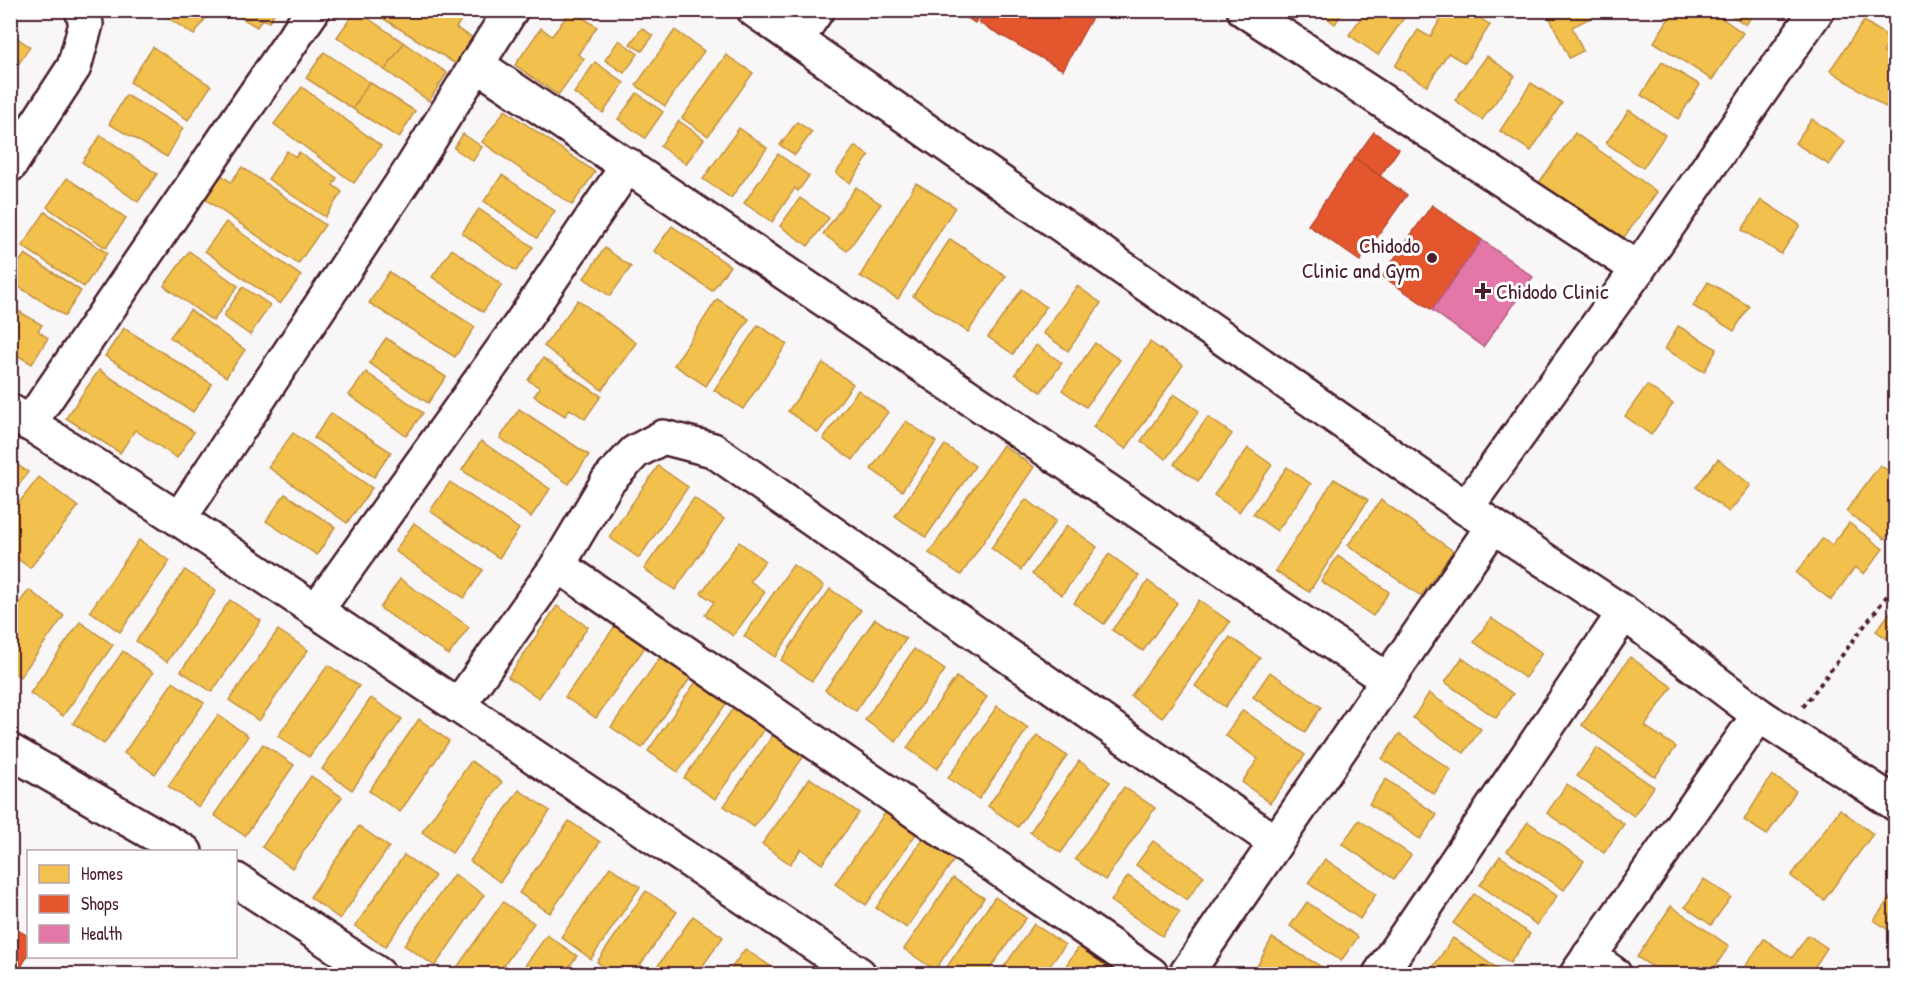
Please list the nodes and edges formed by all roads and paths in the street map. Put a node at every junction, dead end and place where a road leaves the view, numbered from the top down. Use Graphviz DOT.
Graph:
graph roads {
  1 [pos="82,10"];
  2 [pos="313,10"];
  3 [pos="510,10"];
  4 [pos="754,10"];
  5 [pos="817,10"];
  6 [pos="1244,10"];
  7 [pos="1816,10"];
  8 [pos="797,39"];
  9 [pos="476,64"];
  10 [pos="10,165"];
  11 [pos="628,165"];
  12 [pos="1638,269"];
  13 [pos="20,418"];
  14 [pos="1466,508"];
  15 [pos="179,519"];
  16 [pos="1492,526"];
  17 [pos="558,565"];
  18 [pos="1896,584"];
  19 [pos="316,611"];
  20 [pos="1624,613"];
  21 [pos="1386,679"];
  22 [pos="458,706"];
  23 [pos="1772,723"];
  24 [pos="10,751"];
  25 [pos="1896,804"];
  26 [pos="1275,842"];
  27 [pos="182,850"];
  28 [pos="237,881"];
  29 [pos="1593,968"];
  30 [pos="378,975"];
  31 [pos="859,975"];
  32 [pos="1151,975"];
  33 [pos="1186,975"];
  34 [pos="1380,975"];
  1 -- 10 [label="street"];
  2 -- 13 [label="street"];
  3 -- 9 [label="street"];
  4 -- 8 [label="street"];
  5 -- 8 [label="street"];
  6 -- 12 [label="street"];
  7 -- 12 [label="street"];
  8 -- 14 [label="street"];
  9 -- 11 [label="street"];
  9 -- 15 [label="street"];
  11 -- 19 [label="street"];
  11 -- 21 [label="street"];
  12 -- 14 [label="street"];
  13 -- 15 [label="street"];
  14 -- 16 [label="street"];
  15 -- 19 [label="street"];
  16 -- 20 [label="street"];
  16 -- 21 [label="street"];
  17 -- 22 [label="street"];
  17 -- 26 [label="street"];
  17 -- 32 [label="street"];
  18 -- 23 [label="path"];
  19 -- 22 [label="street"];
  20 -- 23 [label="street"];
  20 -- 34 [label="street"];
  21 -- 26 [label="street"];
  22 -- 31 [label="street"];
  23 -- 25 [label="street"];
  23 -- 29 [label="street"];
  24 -- 27 [label="street"];
  26 -- 33 [label="street"];
  28 -- 30 [label="street"];
}
